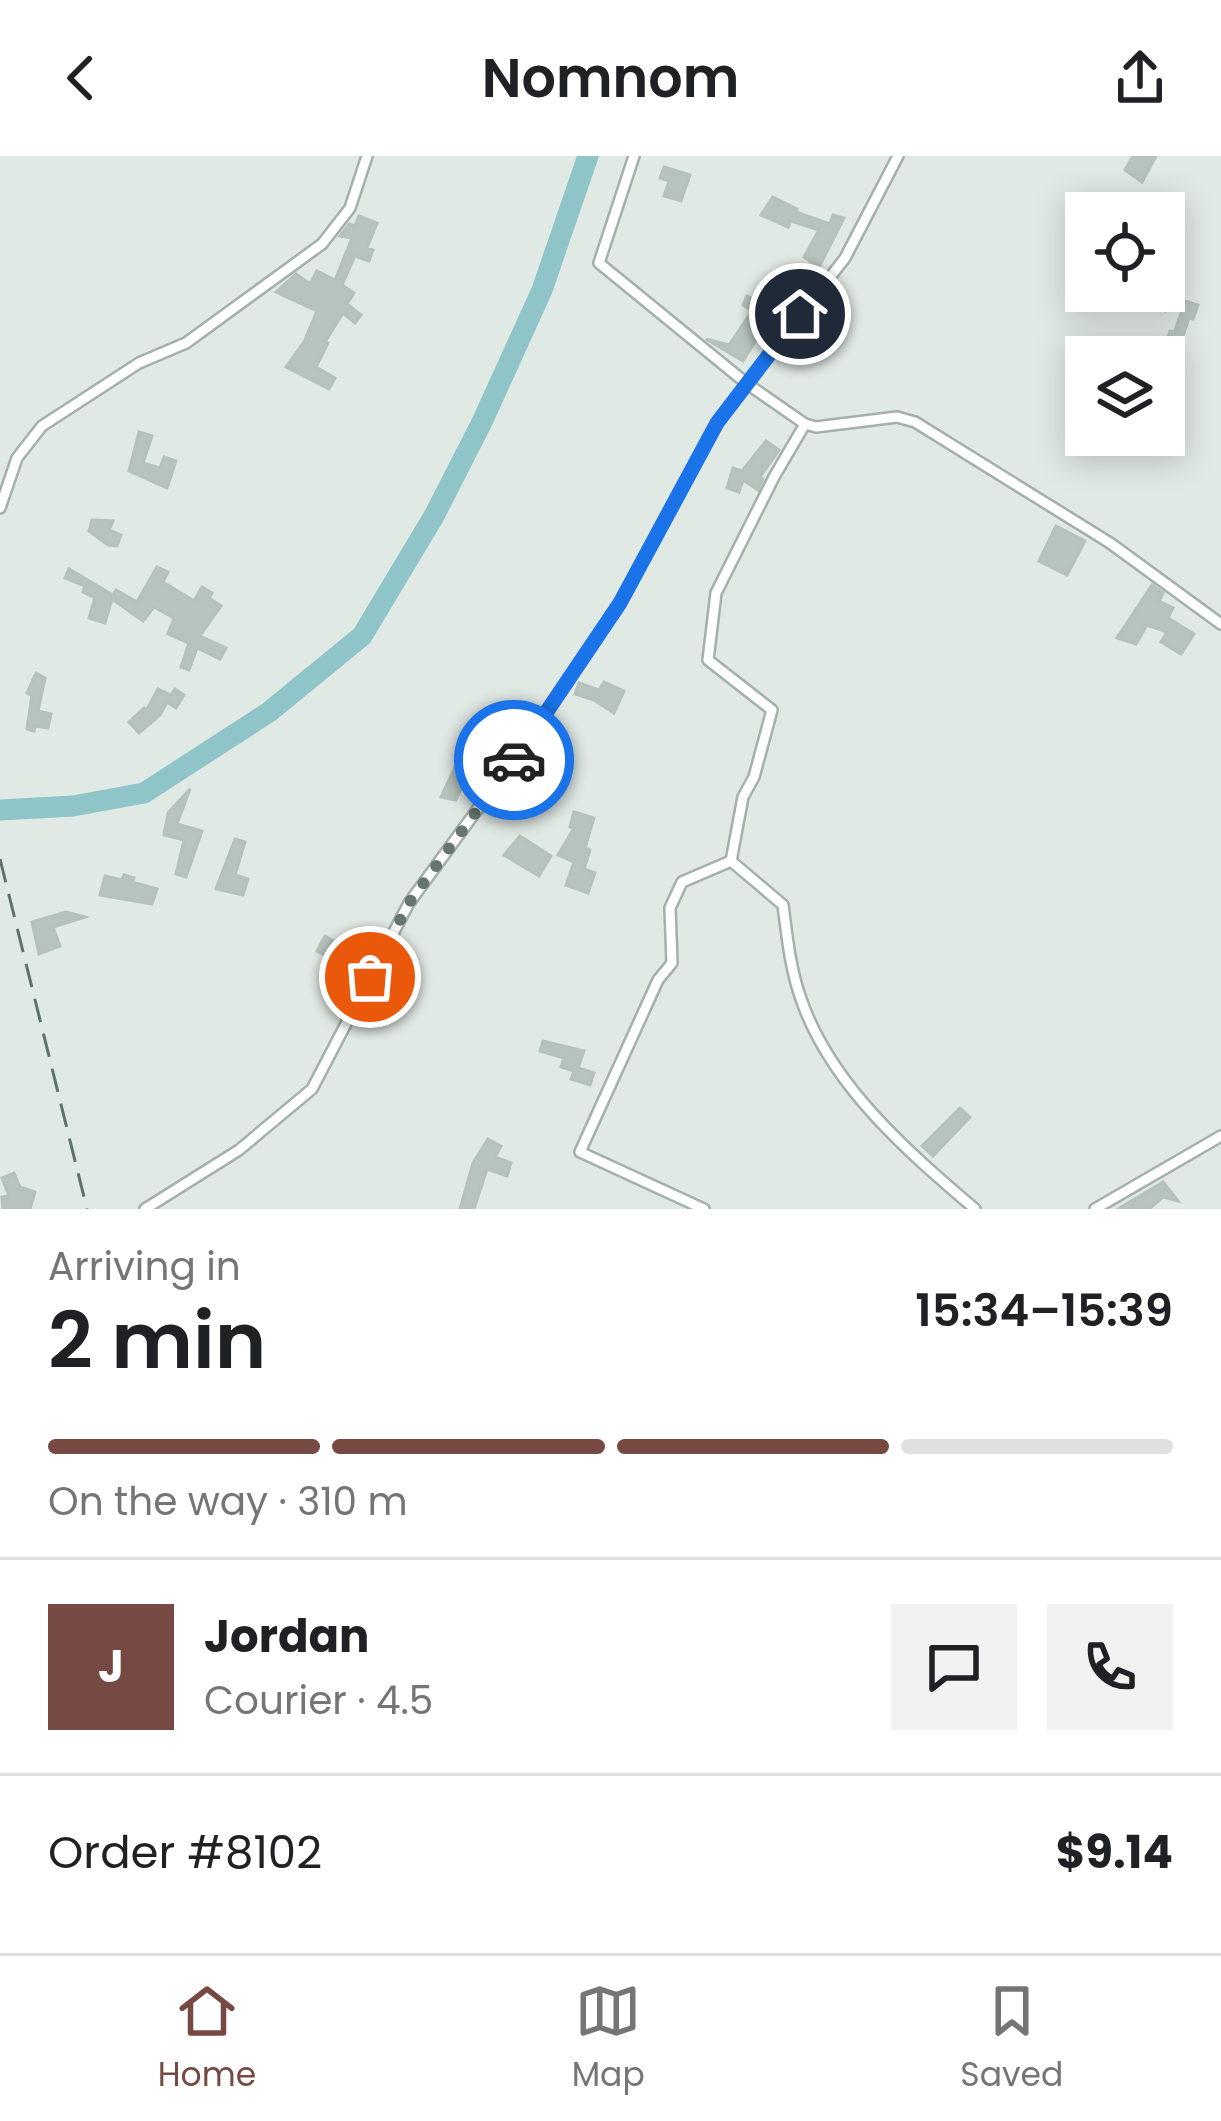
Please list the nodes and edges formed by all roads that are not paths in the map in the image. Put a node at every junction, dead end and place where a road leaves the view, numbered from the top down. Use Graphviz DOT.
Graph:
graph roads {
  1 [pos="367,156"];
  2 [pos="634,156"];
  3 [pos="898,156"];
  4 [pos="746,383"];
  5 [pos="805,424"];
  6 [pos="0,508"];
  7 [pos="1221,624"];
  8 [pos="731,861"];
  9 [pos="1221,1136"];
  10 [pos="146,1209"];
  11 [pos="704,1209"];
  12 [pos="975,1209"];
  13 [pos="1095,1209"];
  1 -- 6 [label="street"];
  2 -- 4 [label="street"];
  3 -- 4 [label="street"];
  4 -- 5 [label="street"];
  4 -- 10 [label="street"];
  5 -- 7 [label="street"];
  5 -- 8 [label="street"];
  8 -- 11 [label="street"];
  8 -- 12 [label="street"];
  9 -- 13 [label="street"];
}
